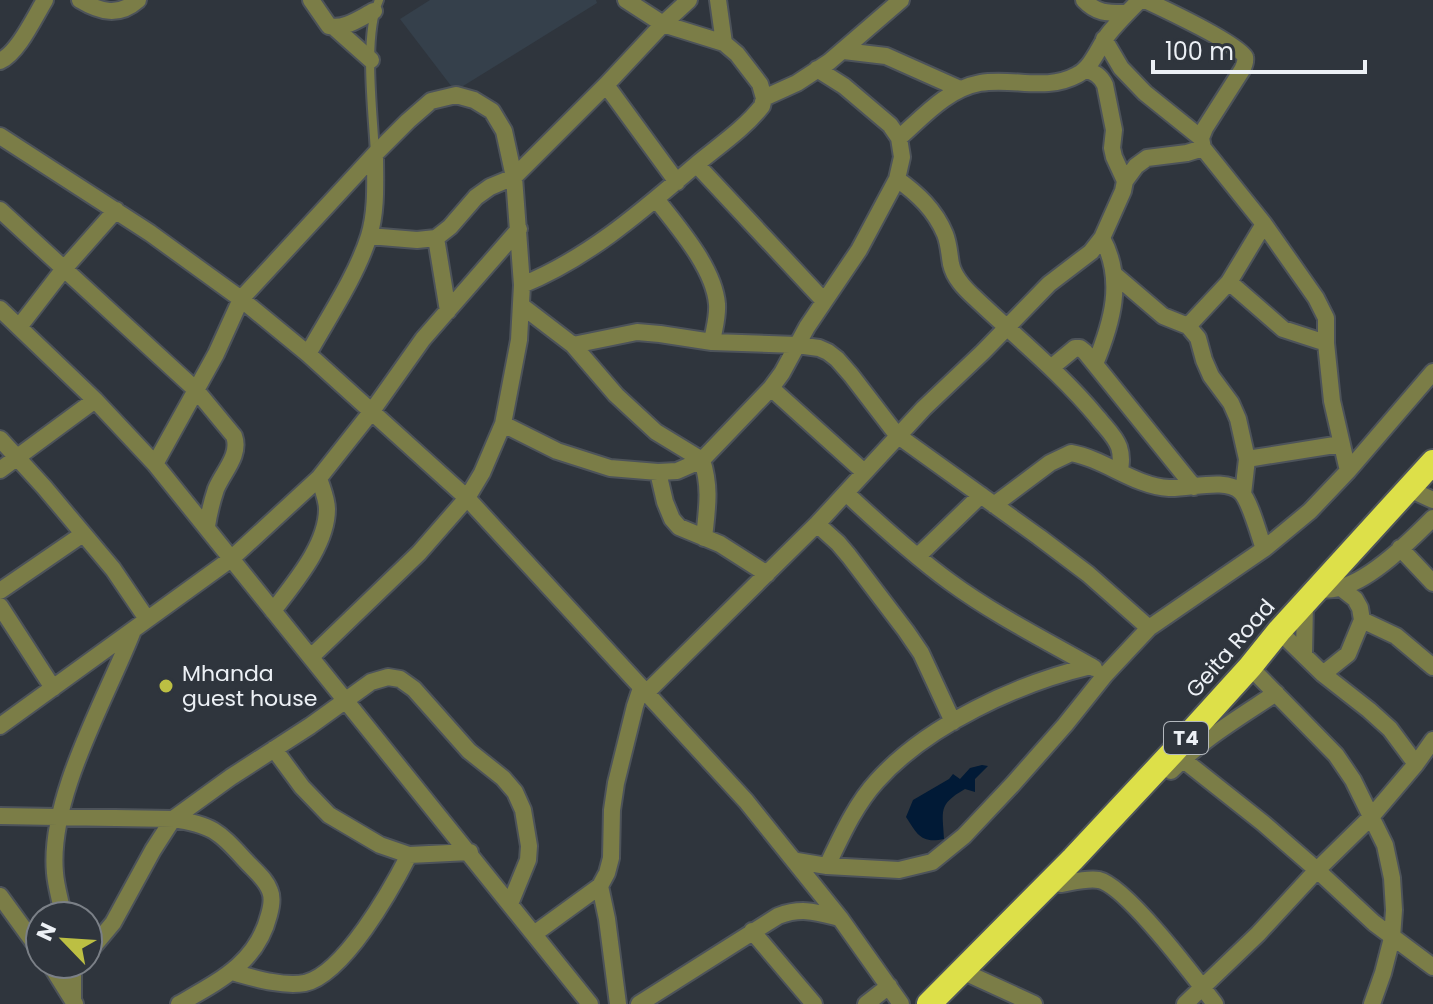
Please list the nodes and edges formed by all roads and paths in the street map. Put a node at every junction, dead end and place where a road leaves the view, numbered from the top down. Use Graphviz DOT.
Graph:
graph roads {
  1 [pos="45,0"];
  2 [pos="80,0"];
  3 [pos="138,0"];
  4 [pos="311,0"];
  5 [pos="626,0"];
  6 [pos="689,0"];
  7 [pos="718,0"];
  8 [pos="901,0"];
  9 [pos="1084,0"];
  10 [pos="1142,0"];
  11 [pos="376,6"];
  12 [pos="1127,13"];
  13 [pos="663,24"];
  14 [pos="335,28"];
  15 [pos="1104,39"];
  16 [pos="724,43"];
  17 [pos="844,51"];
  18 [pos="371,60"];
  19 [pos="0,61"];
  20 [pos="817,69"];
  21 [pos="1086,69"];
  22 [pos="606,85"];
  23 [pos="960,89"];
  24 [pos="764,98"];
  25 [pos="0,136"];
  26 [pos="899,138"];
  27 [pos="1202,143"];
  28 [pos="375,154"];
  29 [pos="697,165"];
  30 [pos="514,177"];
  31 [pos="897,179"];
  32 [pos="1125,181"];
  33 [pos="677,182"];
  34 [pos="656,199"];
  35 [pos="0,210"];
  36 [pos="116,210"];
  37 [pos="1264,224"];
  38 [pos="519,229"];
  39 [pos="369,236"];
  40 [pos="436,238"];
  41 [pos="1102,238"];
  42 [pos="63,270"];
  43 [pos="1115,275"];
  44 [pos="1229,282"];
  45 [pos="522,285"];
  46 [pos="241,299"];
  47 [pos="824,301"];
  48 [pos="522,306"];
  49 [pos="0,309"];
  50 [pos="448,311"];
  51 [pos="1188,326"];
  52 [pos="19,327"];
  53 [pos="1008,327"];
  54 [pos="712,342"];
  55 [pos="1326,343"];
  56 [pos="573,345"];
  57 [pos="797,345"];
  58 [pos="308,354"];
  59 [pos="1095,364"];
  60 [pos="1052,367"];
  61 [pos="1433,372"];
  62 [pos="771,388"];
  63 [pos="196,390"];
  64 [pos="95,400"];
  65 [pos="372,411"];
  66 [pos="503,424"];
  67 [pos="897,435"];
  68 [pos="0,439"];
  69 [pos="1341,444"];
  70 [pos="16,457"];
  71 [pos="1247,459"];
  72 [pos="702,460"];
  73 [pos="1433,462"];
  74 [pos="155,464"];
  75 [pos="0,470"];
  76 [pos="1120,471"];
  77 [pos="1348,471"];
  78 [pos="658,472"];
  79 [pos="864,472"];
  80 [pos="319,478"];
  81 [pos="1194,487"];
  82 [pos="1409,489"];
  83 [pos="846,493"];
  84 [pos="1243,494"];
  85 [pos="467,498"];
  86 [pos="988,500"];
  87 [pos="1433,500"];
  88 [pos="1433,518"];
  89 [pos="817,524"];
  90 [pos="207,526"];
  91 [pos="83,534"];
  92 [pos="704,538"];
  93 [pos="1400,548"];
  94 [pos="1264,549"];
  95 [pos="918,556"];
  96 [pos="231,559"];
  97 [pos="760,569"];
  98 [pos="1433,583"];
  99 [pos="0,591"];
  100 [pos="1321,593"];
  101 [pos="0,606"];
  102 [pos="273,611"];
  103 [pos="147,619"];
  104 [pos="1362,620"];
  105 [pos="1149,628"];
  106 [pos="1279,631"];
  107 [pos="132,632"];
  108 [pos="1304,654"];
  109 [pos="311,657"];
  110 [pos="1250,667"];
  111 [pos="1433,667"];
  112 [pos="1098,671"];
  113 [pos="1323,674"];
  114 [pos="53,688"];
  115 [pos="644,691"];
  116 [pos="1276,693"];
  117 [pos="345,701"];
  118 [pos="953,722"];
  119 [pos="0,726"];
  120 [pos="274,749"];
  121 [pos="1426,753"];
  122 [pos="1178,756"];
  123 [pos="0,816"];
  124 [pos="60,817"];
  125 [pos="1371,817"];
  126 [pos="173,819"];
  127 [pos="470,852"];
  128 [pos="409,855"];
  129 [pos="797,861"];
  130 [pos="827,866"];
  131 [pos="1317,870"];
  132 [pos="1061,884"];
  133 [pos="600,886"];
  134 [pos="0,896"];
  135 [pos="60,900"];
  136 [pos="510,904"];
  137 [pos="840,918"];
  138 [pos="24,929"];
  139 [pos="752,931"];
  140 [pos="104,934"];
  141 [pos="534,934"];
  142 [pos="1392,938"];
  143 [pos="1433,967"];
  144 [pos="232,972"];
  145 [pos="966,972"];
  146 [pos="60,980"];
  147 [pos="74,980"];
  148 [pos="889,986"];
  149 [pos="1202,987"];
  150 [pos="74,1002"];
  151 [pos="179,1004"];
  152 [pos="590,1004"];
  153 [pos="618,1004"];
  154 [pos="639,1004"];
  155 [pos="814,1004"];
  156 [pos="866,1004"];
  157 [pos="901,1004"];
  158 [pos="929,1004"];
  159 [pos="1034,1004"];
  160 [pos="1185,1004"];
  161 [pos="1215,1004"];
  162 [pos="1372,1004"];
  1 -- 19 [label="street"];
  2 -- 3 [label="street"];
  4 -- 14 [label="street"];
  5 -- 13 [label="street"];
  6 -- 13 [label="street"];
  7 -- 16 [label="street"];
  8 -- 17 [label="street"];
  9 -- 12 [label="street"];
  10 -- 12 [label="street"];
  10 -- 27 [label="street"];
  11 -- 14 [label="street"];
  11 -- 18 [label="lane"];
  12 -- 15 [label="street"];
  13 -- 16 [label="street"];
  13 -- 22 [label="street"];
  14 -- 18 [label="street"];
  15 -- 21 [label="street"];
  15 -- 27 [label="street"];
  16 -- 24 [label="street"];
  17 -- 20 [label="street"];
  17 -- 23 [label="street"];
  18 -- 28 [label="lane"];
  20 -- 24 [label="street"];
  20 -- 26 [label="street"];
  21 -- 23 [label="street"];
  21 -- 32 [label="street"];
  22 -- 30 [label="street"];
  22 -- 33 [label="street"];
  23 -- 26 [label="street"];
  24 -- 29 [label="street"];
  25 -- 36 [label="street"];
  26 -- 31 [label="street"];
  27 -- 32 [label="street"];
  27 -- 37 [label="street"];
  28 -- 30 [label="street"];
  28 -- 39 [label="street"];
  28 -- 46 [label="street"];
  29 -- 33 [label="street"];
  29 -- 47 [label="street"];
  30 -- 38 [label="street"];
  30 -- 40 [label="street"];
  31 -- 47 [label="street"];
  31 -- 53 [label="street"];
  32 -- 41 [label="street"];
  33 -- 34 [label="street"];
  34 -- 45 [label="street"];
  34 -- 54 [label="street"];
  35 -- 42 [label="street"];
  36 -- 42 [label="street"];
  36 -- 46 [label="street"];
  37 -- 44 [label="street"];
  37 -- 55 [label="street"];
  38 -- 45 [label="street"];
  38 -- 50 [label="street"];
  39 -- 40 [label="street"];
  39 -- 58 [label="street"];
  40 -- 50 [label="street"];
  41 -- 43 [label="street"];
  41 -- 53 [label="street"];
  42 -- 52 [label="street"];
  42 -- 63 [label="street"];
  43 -- 51 [label="street"];
  43 -- 59 [label="street"];
  44 -- 51 [label="street"];
  44 -- 55 [label="street"];
  45 -- 48 [label="street"];
  46 -- 58 [label="street"];
  46 -- 63 [label="street"];
  47 -- 57 [label="street"];
  48 -- 56 [label="street"];
  48 -- 66 [label="street"];
  49 -- 52 [label="street"];
  50 -- 65 [label="street"];
  51 -- 71 [label="street"];
  52 -- 64 [label="street"];
  53 -- 60 [label="street"];
  53 -- 67 [label="street"];
  54 -- 56 [label="street"];
  54 -- 57 [label="street"];
  55 -- 69 [label="street"];
  56 -- 72 [label="street"];
  57 -- 62 [label="street"];
  57 -- 67 [label="street"];
  58 -- 65 [label="street"];
  59 -- 60 [label="street"];
  59 -- 81 [label="street"];
  60 -- 76 [label="street"];
  61 -- 77 [label="street"];
  62 -- 72 [label="street"];
  62 -- 79 [label="street"];
  63 -- 74 [label="street"];
  63 -- 90 [label="street"];
  64 -- 70 [label="street"];
  64 -- 74 [label="street"];
  65 -- 80 [label="street"];
  65 -- 85 [label="street"];
  66 -- 78 [label="street"];
  66 -- 85 [label="street"];
  67 -- 79 [label="street"];
  67 -- 86 [label="street"];
  68 -- 70 [label="street"];
  69 -- 71 [label="street"];
  69 -- 77 [label="street"];
  70 -- 75 [label="street"];
  70 -- 91 [label="street"];
  71 -- 84 [label="street"];
  72 -- 78 [label="street"];
  72 -- 92 [label="street"];
  73 -- 82 [label="highway, Geita Road / T4"];
  74 -- 90 [label="street"];
  76 -- 81 [label="street"];
  76 -- 86 [label="street"];
  77 -- 94 [label="street"];
  78 -- 92 [label="street"];
  79 -- 83 [label="street"];
  80 -- 96 [label="street"];
  80 -- 102 [label="street"];
  81 -- 84 [label="street"];
  82 -- 87 [label="street"];
  82 -- 100 [label="highway, Geita Road / T4"];
  83 -- 89 [label="street"];
  83 -- 95 [label="street"];
  84 -- 94 [label="street"];
  85 -- 109 [label="street"];
  85 -- 115 [label="street"];
  86 -- 95 [label="street"];
  86 -- 105 [label="street"];
  88 -- 93 [label="street"];
  89 -- 97 [label="street"];
  89 -- 118 [label="street"];
  90 -- 96 [label="street"];
  91 -- 99 [label="street"];
  91 -- 103 [label="street"];
  92 -- 97 [label="street"];
  93 -- 98 [label="street"];
  93 -- 100 [label="street"];
  94 -- 105 [label="street"];
  95 -- 112 [label="street"];
  96 -- 102 [label="street"];
  96 -- 103 [label="street"];
  97 -- 115 [label="street"];
  100 -- 104 [label="street"];
  100 -- 106 [label="highway, Geita Road / T4"];
  100 -- 108 [label="street"];
  101 -- 114 [label="street"];
  102 -- 109 [label="street"];
  103 -- 107 [label="street"];
  104 -- 111 [label="street"];
  104 -- 113 [label="street"];
  105 -- 112 [label="street"];
  106 -- 108 [label="street"];
  106 -- 110 [label="highway, Geita Road / T4"];
  107 -- 114 [label="street"];
  107 -- 124 [label="street"];
  108 -- 113 [label="street"];
  109 -- 117 [label="street"];
  110 -- 116 [label="street"];
  110 -- 122 [label="highway, Geita Road / T4"];
  112 -- 118 [label="street"];
  112 -- 130 [label="street"];
  113 -- 121 [label="street"];
  114 -- 119 [label="street"];
  115 -- 129 [label="street"];
  115 -- 133 [label="street"];
  116 -- 122 [label="street"];
  116 -- 125 [label="street"];
  117 -- 120 [label="street"];
  117 -- 127 [label="street"];
  117 -- 136 [label="street"];
  118 -- 130 [label="street"];
  120 -- 126 [label="street"];
  120 -- 128 [label="street"];
  121 -- 125 [label="street"];
  122 -- 131 [label="street"];
  122 -- 132 [label="street"];
  122 -- 145 [label="highway, Geita Road / T4"];
  123 -- 124 [label="street"];
  124 -- 126 [label="street"];
  124 -- 135 [label="street"];
  125 -- 131 [label="street"];
  125 -- 142 [label="street"];
  126 -- 140 [label="street"];
  126 -- 144 [label="street"];
  127 -- 128 [label="street"];
  127 -- 136 [label="street"];
  128 -- 144 [label="street"];
  129 -- 130 [label="street"];
  129 -- 137 [label="street"];
  131 -- 142 [label="street"];
  131 -- 149 [label="street"];
  132 -- 145 [label="street"];
  132 -- 149 [label="street"];
  133 -- 141 [label="street"];
  133 -- 153 [label="street"];
  134 -- 138 [label="street"];
  136 -- 141 [label="street"];
  137 -- 139 [label="street"];
  137 -- 148 [label="street"];
  139 -- 154 [label="street"];
  139 -- 155 [label="street"];
  141 -- 152 [label="street"];
  142 -- 143 [label="street"];
  142 -- 162 [label="street"];
  144 -- 151 [label="street"];
  145 -- 158 [label="highway, Geita Road / T4"];
  145 -- 159 [label="street"];
  146 -- 150 [label="street"];
  147 -- 150 [label="street"];
  148 -- 156 [label="street"];
  148 -- 157 [label="street"];
  149 -- 160 [label="street"];
  149 -- 161 [label="street"];
}
